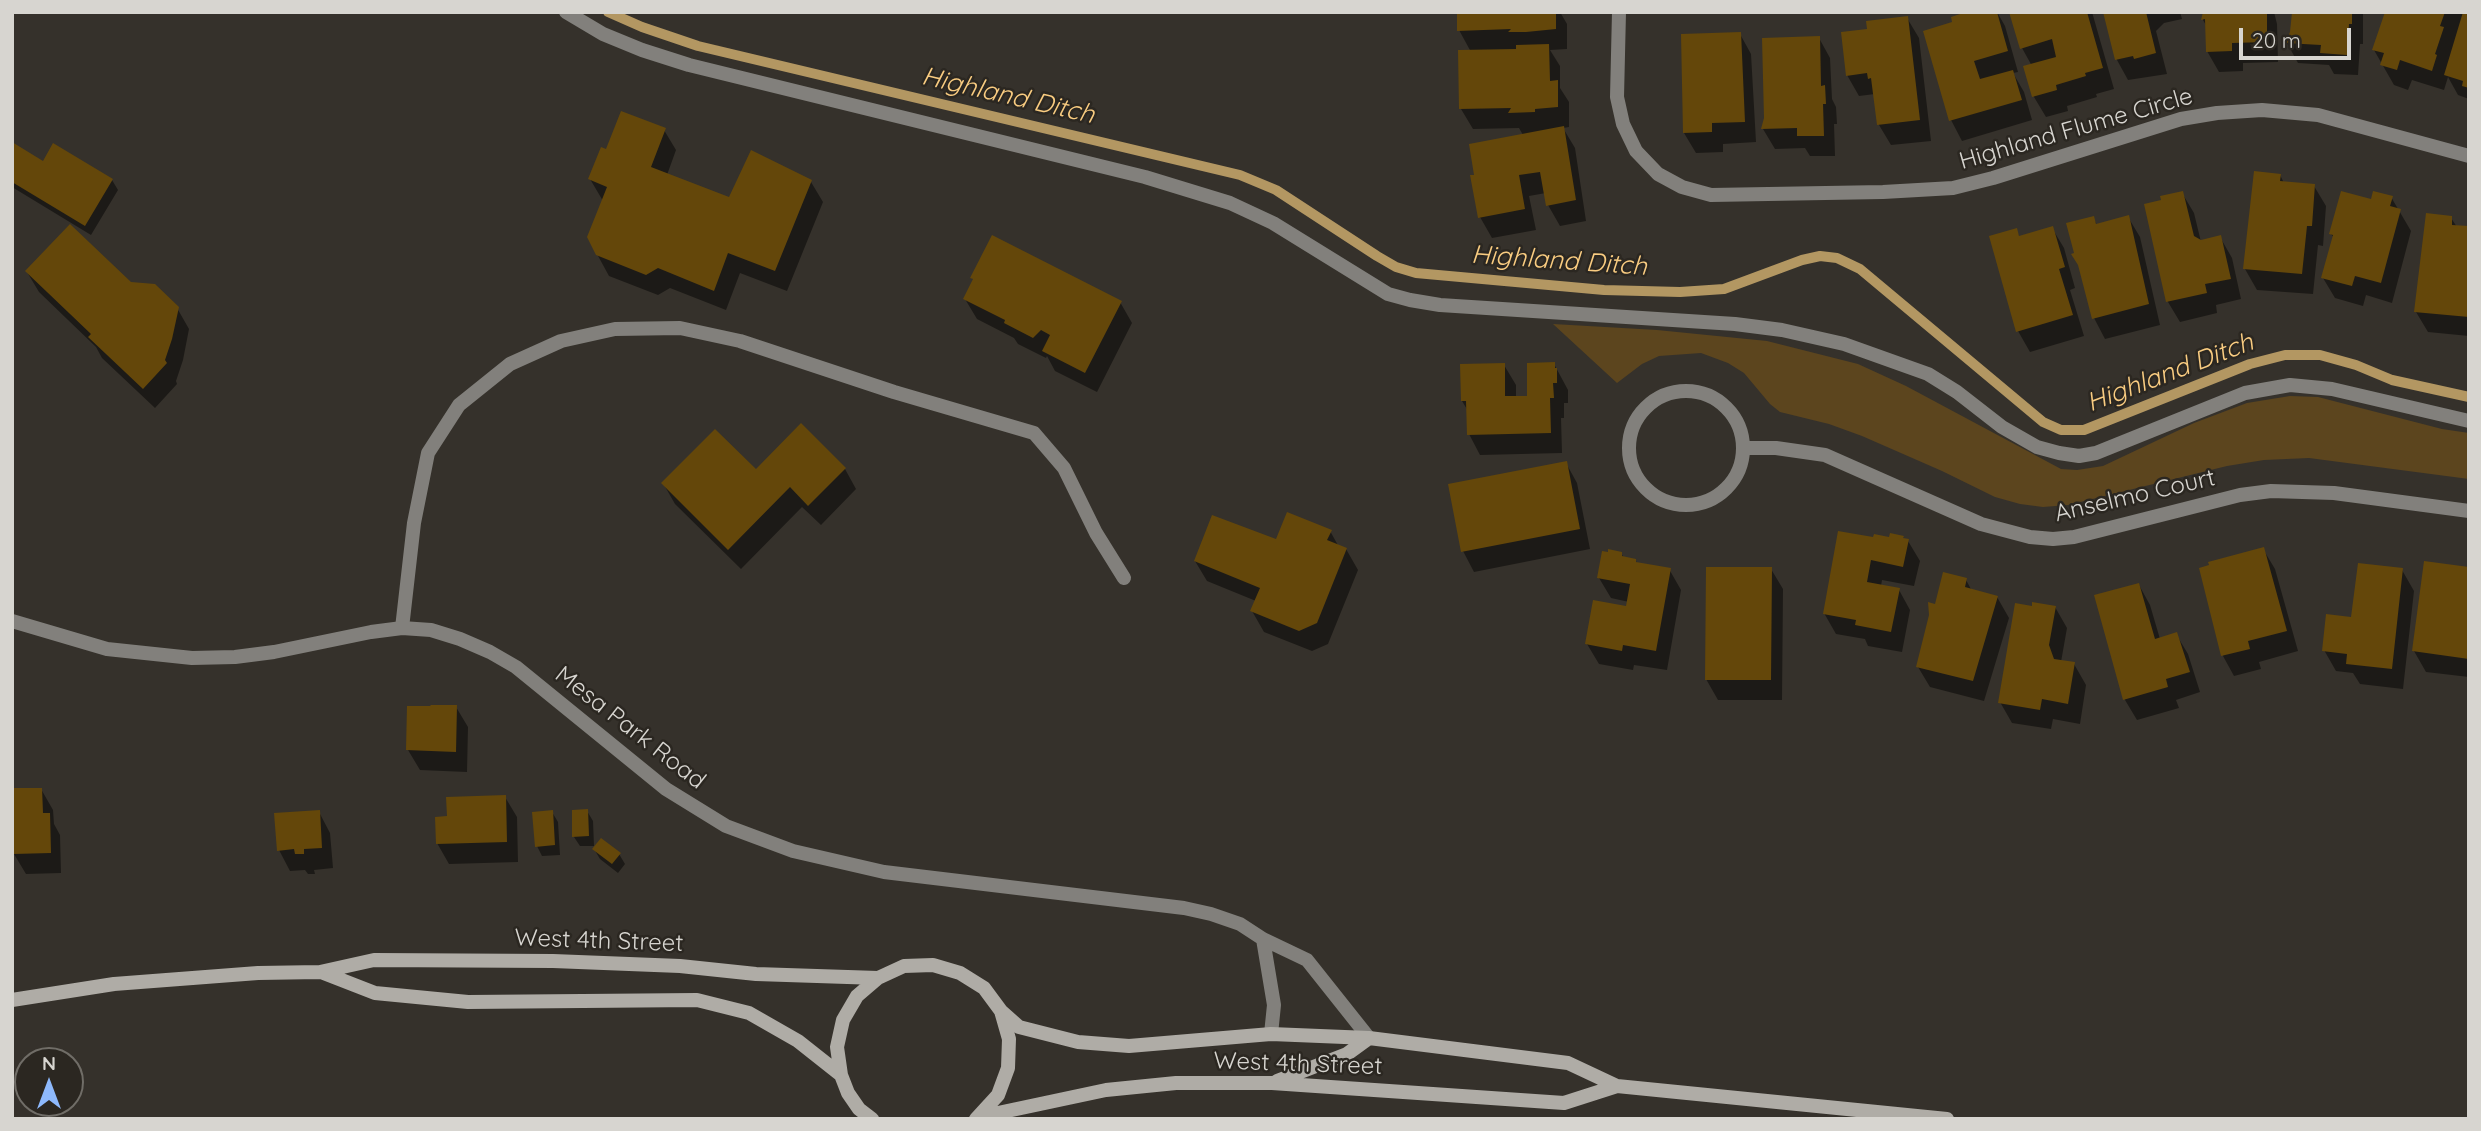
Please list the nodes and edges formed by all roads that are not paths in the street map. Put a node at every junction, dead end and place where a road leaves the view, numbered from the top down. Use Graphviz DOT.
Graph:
graph roads {
  1 [pos="566,12"];
  2 [pos="1619,12"];
  3 [pos="2469,156"];
  4 [pos="2469,421"];
  5 [pos="1743,448"];
  6 [pos="2469,511"];
  7 [pos="1124,578"];
  8 [pos="12,621"];
  9 [pos="401,628"];
  10 [pos="1263,939"];
  11 [pos="320,972"];
  12 [pos="878,978"];
  13 [pos="12,1000"];
  14 [pos="1001,1011"];
  15 [pos="1271,1034"];
  16 [pos="1368,1038"];
  17 [pos="841,1075"];
  18 [pos="1272,1083"];
  19 [pos="1617,1086"];
  20 [pos="861,1114"];
  21 [pos="978,1118"];
  22 [pos="872,1119"];
  23 [pos="1947,1119"];
  1 -- 4 [label="street"];
  2 -- 3 [label="street, Highland Flume Circle"];
  5 -- 5 [label="street"];
  5 -- 6 [label="street, Anselmo Court"];
  7 -- 9 [label="street"];
  8 -- 9 [label="street, Mesa Park Road"];
  9 -- 10 [label="street, Mesa Park Road"];
  10 -- 15 [label="street"];
  10 -- 16 [label="street, Mesa Park Road"];
  11 -- 12 [label="main road, West 4th Street"];
  11 -- 13 [label="main road, West 4th Street"];
  11 -- 17 [label="main road, West 4th Street"];
  12 -- 14 [label="main road"];
  12 -- 17 [label="main road"];
  14 -- 15 [label="main road, West 4th Street"];
  14 -- 21 [label="main road"];
  15 -- 16 [label="main road, West 4th Street"];
  16 -- 18 [label="main road"];
  16 -- 19 [label="main road, West 4th Street"];
  17 -- 20 [label="main road"];
  18 -- 19 [label="main road, West 4th Street"];
  18 -- 21 [label="main road, West 4th Street"];
  19 -- 23 [label="main road, West 4th Street"];
  20 -- 22 [label="main road"];
}
